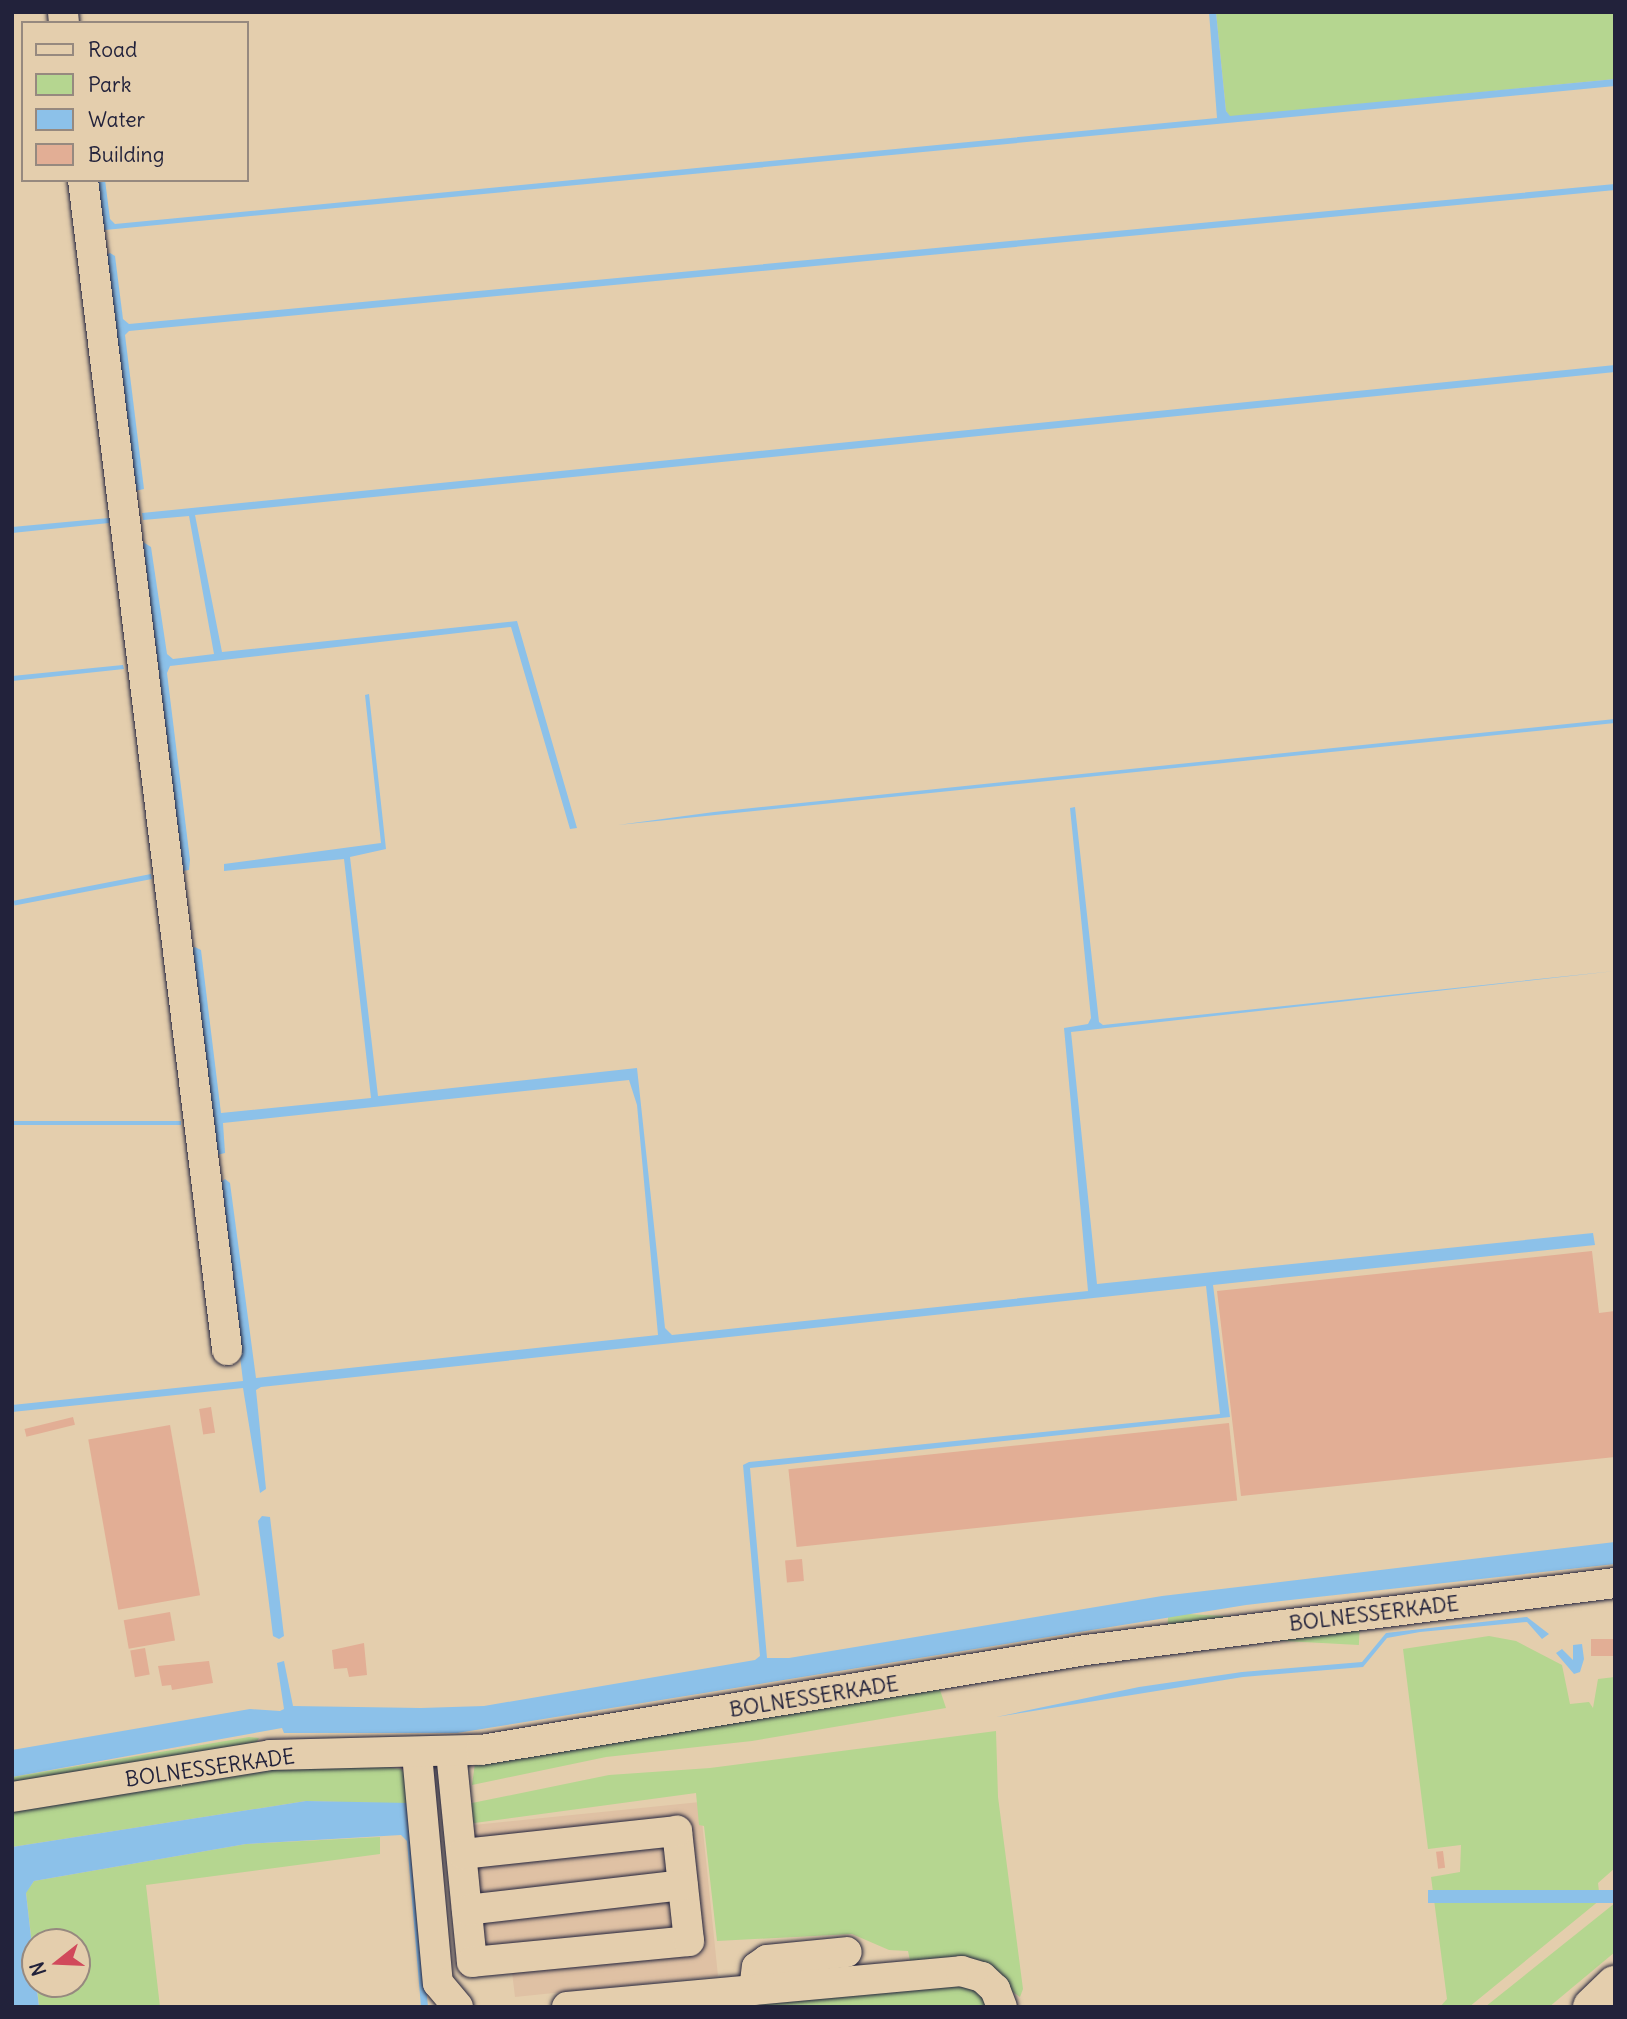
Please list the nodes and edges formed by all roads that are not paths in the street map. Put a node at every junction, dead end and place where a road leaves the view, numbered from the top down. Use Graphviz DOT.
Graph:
graph roads {
  1 [pos="83,182"];
  2 [pos="227,1350"];
  3 [pos="1615,1583"];
  4 [pos="451,1752"];
  5 [pos="417,1754"];
  6 [pos="12,1797"];
  7 [pos="462,1854"];
  8 [pos="682,1885"];
  9 [pos="467,1910"];
  10 [pos="847,1952"];
  11 [pos="1615,1985"];
  12 [pos="754,1990"];
  13 [pos="1615,1993"];
  14 [pos="458,2007"];
  15 [pos="567,2007"];
  16 [pos="1002,2007"];
  17 [pos="1592,2007"];
  1 -- 2 [label="street"];
  3 -- 4 [label="street, BOLNESSERKADE"];
  4 -- 5 [label="street, BOLNESSERKADE"];
  4 -- 7 [label="street"];
  5 -- 6 [label="street, BOLNESSERKADE"];
  5 -- 14 [label="street"];
  7 -- 8 [label="street"];
  7 -- 9 [label="street"];
  8 -- 9 [label="street"];
  8 -- 9 [label="street"];
  10 -- 12 [label="street"];
  11 -- 17 [label="highway"];
  12 -- 15 [label="street"];
  12 -- 16 [label="street"];
  13 -- 17 [label="highway"];
}
